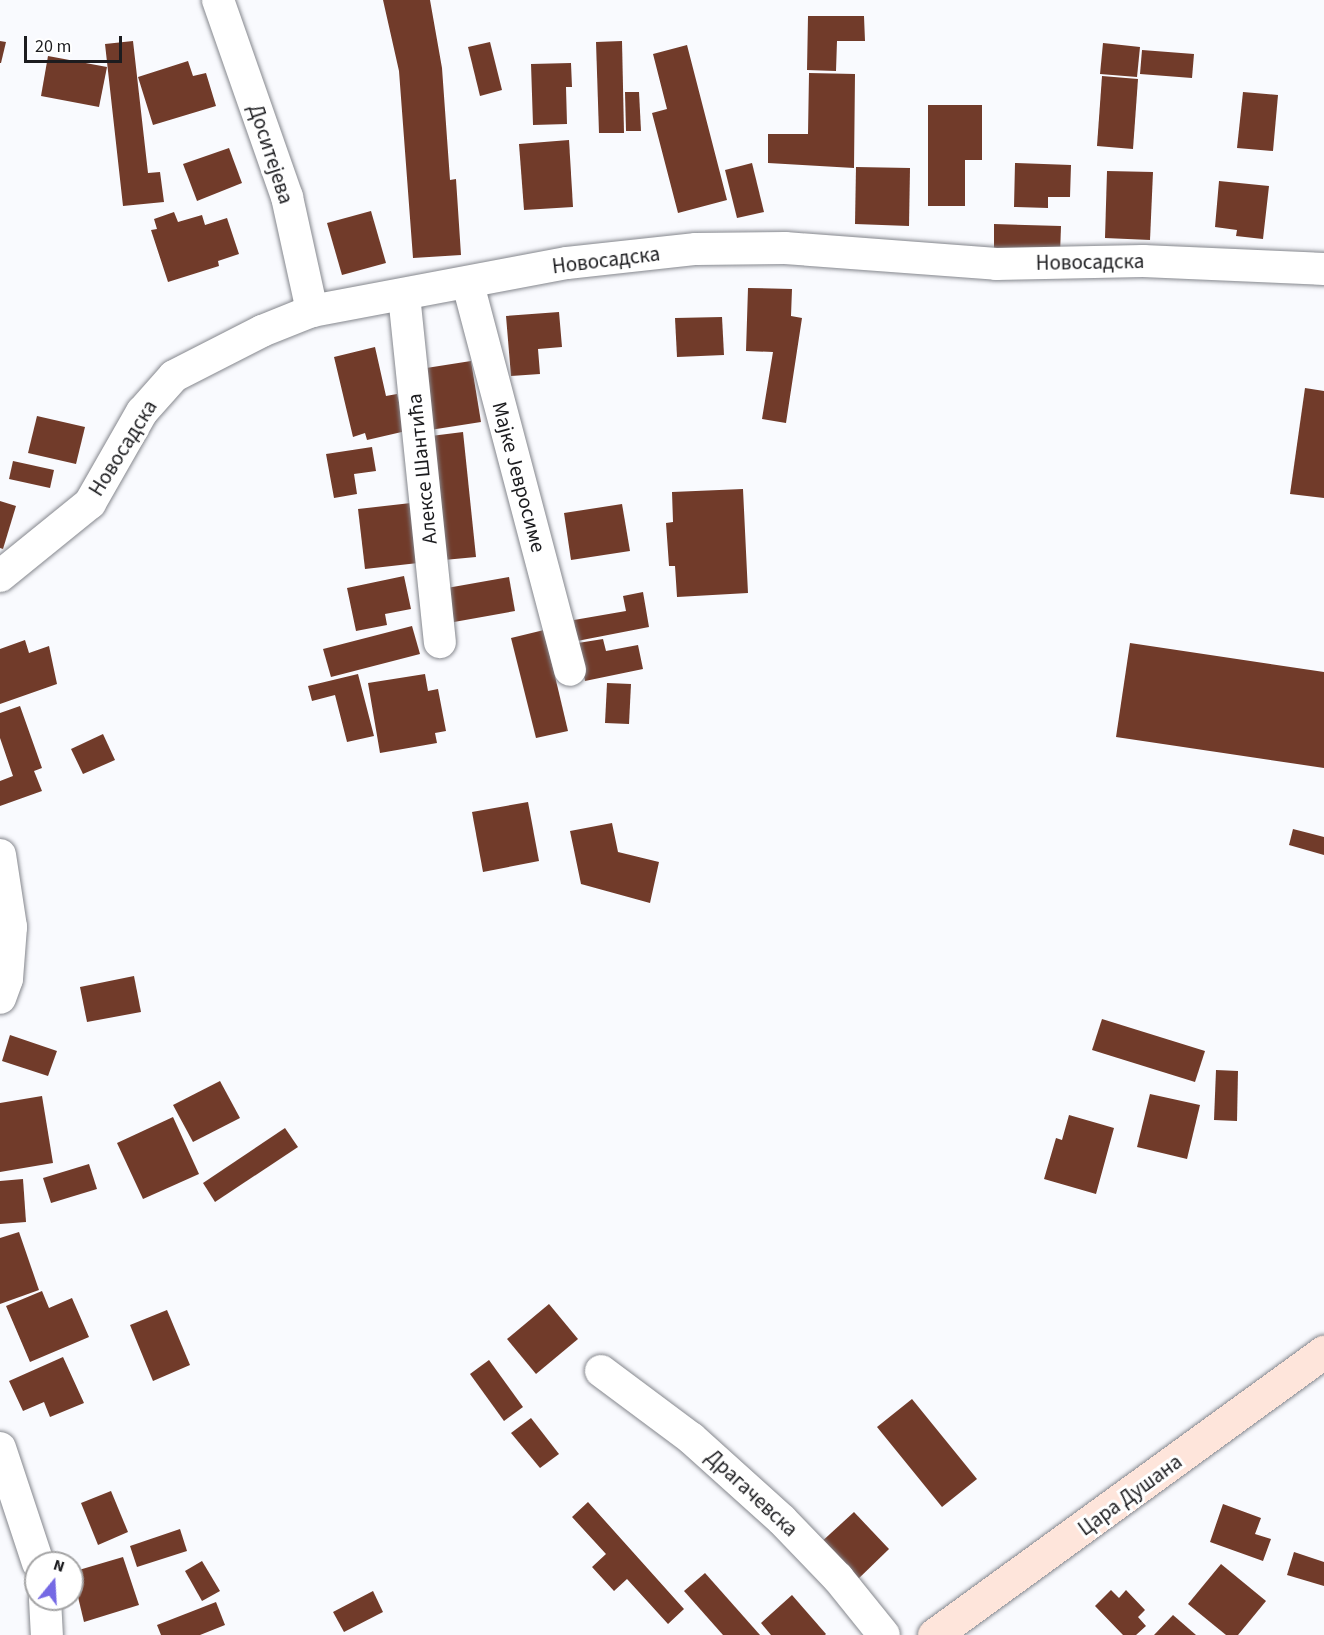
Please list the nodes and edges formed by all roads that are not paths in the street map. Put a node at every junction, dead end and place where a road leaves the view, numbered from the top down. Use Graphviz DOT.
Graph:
graph roads {
  1 [pos="218,0"];
  2 [pos="1324,269"];
  3 [pos="468,284"];
  4 [pos="404,295"];
  5 [pos="312,311"];
  6 [pos="0,576"];
  7 [pos="440,642"];
  8 [pos="570,670"];
  9 [pos="0,855"];
  10 [pos="0,998"];
  11 [pos="1324,1352"];
  12 [pos="601,1371"];
  13 [pos="0,1448"];
  14 [pos="34,1551"];
  15 [pos="46,1611"];
  16 [pos="47,1635"];
  17 [pos="884,1635"];
  18 [pos="934,1635"];
  1 -- 5 [label="street, Доситејева"];
  2 -- 3 [label="street, Новосадска"];
  3 -- 4 [label="street, Новосадска"];
  3 -- 8 [label="street, Мајке Јевросиме"];
  4 -- 5 [label="street, Новосадска"];
  4 -- 7 [label="street, Алексе Шантића"];
  5 -- 6 [label="street, Новосадска"];
  9 -- 10 [label="street"];
  11 -- 18 [label="main road, Цара Душана"];
  12 -- 17 [label="street, Драгачевска"];
  13 -- 14 [label="street"];
  15 -- 16 [label="street"];
}
